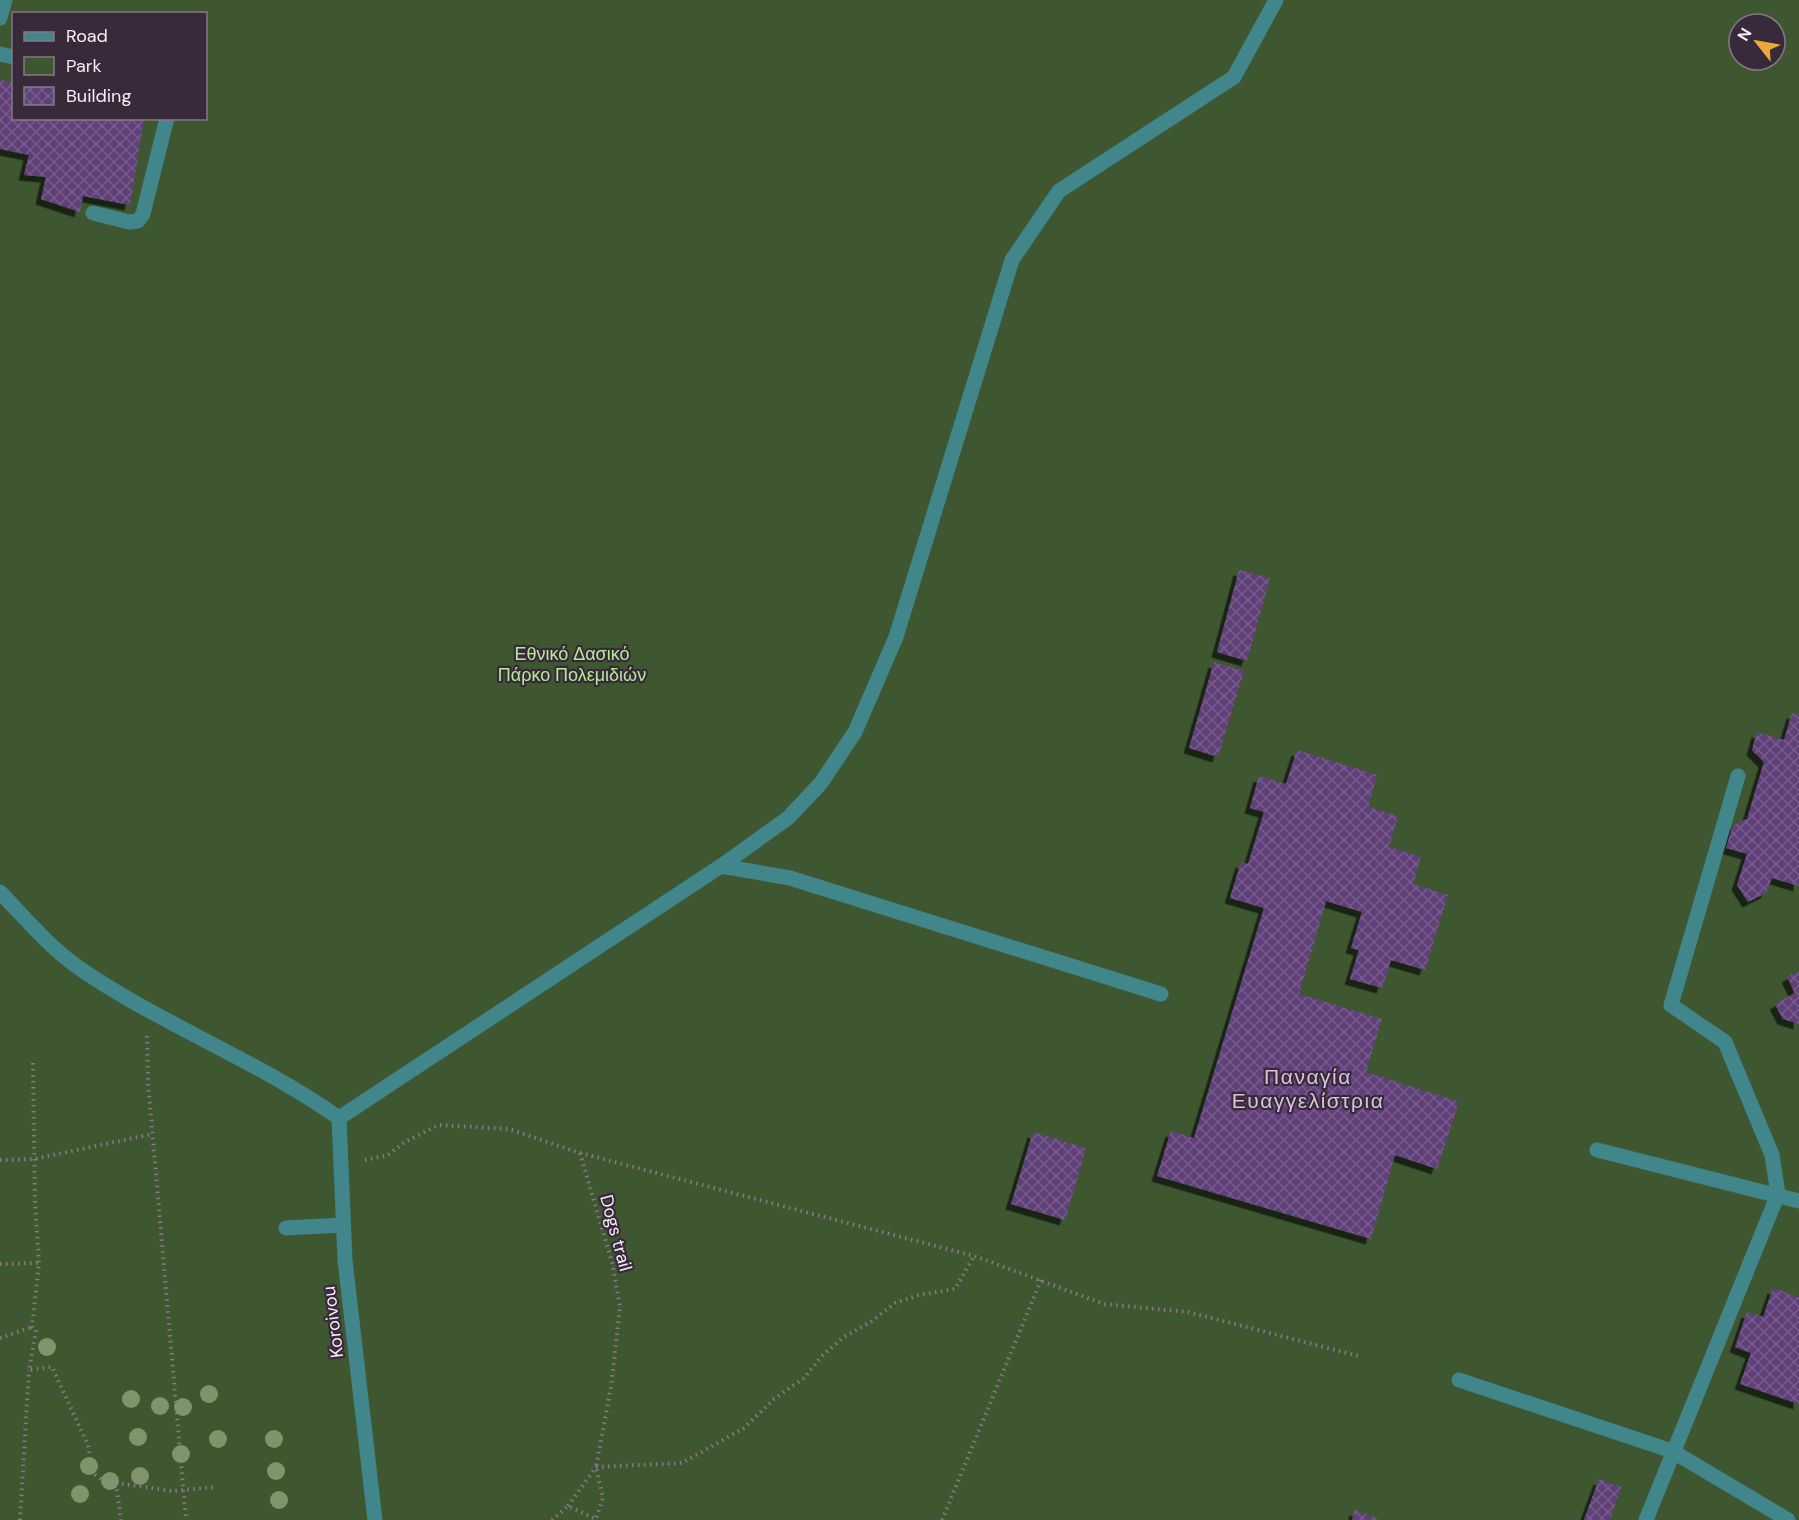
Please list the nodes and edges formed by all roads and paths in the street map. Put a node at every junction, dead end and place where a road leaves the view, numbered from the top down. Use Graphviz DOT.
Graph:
graph roads {
  1 [pos="4,0"];
  2 [pos="1276,0"];
  3 [pos="0,18"];
  4 [pos="166,120"];
  5 [pos="93,213"];
  6 [pos="1738,776"];
  7 [pos="721,866"];
  8 [pos="0,892"];
  9 [pos="1161,994"];
  10 [pos="146,1010"];
  11 [pos="33,1063"];
  12 [pos="339,1118"];
  13 [pos="153,1134"];
  14 [pos="1597,1150"];
  15 [pos="579,1153"];
  16 [pos="34,1159"];
  17 [pos="0,1160"];
  18 [pos="340,1164"];
  19 [pos="1778,1194"];
  20 [pos="1799,1201"];
  21 [pos="344,1225"];
  22 [pos="286,1228"];
  23 [pos="974,1256"];
  24 [pos="39,1263"];
  25 [pos="0,1264"];
  26 [pos="1041,1280"];
  27 [pos="32,1327"];
  28 [pos="0,1338"];
  29 [pos="1359,1356"];
  30 [pos="29,1370"];
  31 [pos="1459,1380"];
  32 [pos="1672,1451"];
  33 [pos="596,1467"];
  34 [pos="116,1483"];
  35 [pos="216,1487"];
  36 [pos="182,1490"];
  37 [pos="568,1506"];
  38 [pos="596,1519"];
  39 [pos="20,1520"];
  40 [pos="121,1520"];
  41 [pos="186,1520"];
  42 [pos="375,1520"];
  43 [pos="552,1520"];
  44 [pos="942,1520"];
  45 [pos="1646,1520"];
  46 [pos="1788,1520"];
  1 -- 3 [label="street"];
  2 -- 7 [label="street"];
  4 -- 5 [label="street"];
  6 -- 19 [label="street"];
  7 -- 9 [label="street"];
  7 -- 12 [label="street"];
  8 -- 10 [label="street"];
  10 -- 12 [label="street"];
  10 -- 13 [label="path"];
  11 -- 16 [label="path"];
  12 -- 18 [label="street, Koroivou"];
  13 -- 16 [label="path"];
  13 -- 36 [label="path"];
  14 -- 19 [label="street"];
  15 -- 18 [label="path"];
  15 -- 23 [label="path"];
  15 -- 33 [label="path, Dogs trail"];
  16 -- 17 [label="path"];
  16 -- 24 [label="path"];
  18 -- 21 [label="street, Koroivou"];
  19 -- 20 [label="street"];
  19 -- 32 [label="street"];
  21 -- 22 [label="street"];
  21 -- 42 [label="street, Koroivou"];
  23 -- 26 [label="path"];
  23 -- 33 [label="path"];
  24 -- 25 [label="path"];
  24 -- 27 [label="path"];
  26 -- 29 [label="path"];
  26 -- 44 [label="path"];
  27 -- 28 [label="path"];
  27 -- 30 [label="path"];
  30 -- 34 [label="path"];
  30 -- 39 [label="path"];
  31 -- 32 [label="street"];
  32 -- 45 [label="street"];
  32 -- 46 [label="street"];
  33 -- 37 [label="path"];
  33 -- 38 [label="path, Dogs trail"];
  34 -- 36 [label="path"];
  34 -- 40 [label="path"];
  35 -- 36 [label="path"];
  36 -- 41 [label="path"];
  37 -- 38 [label="path, Dogs trail"];
  37 -- 43 [label="path"];
}
